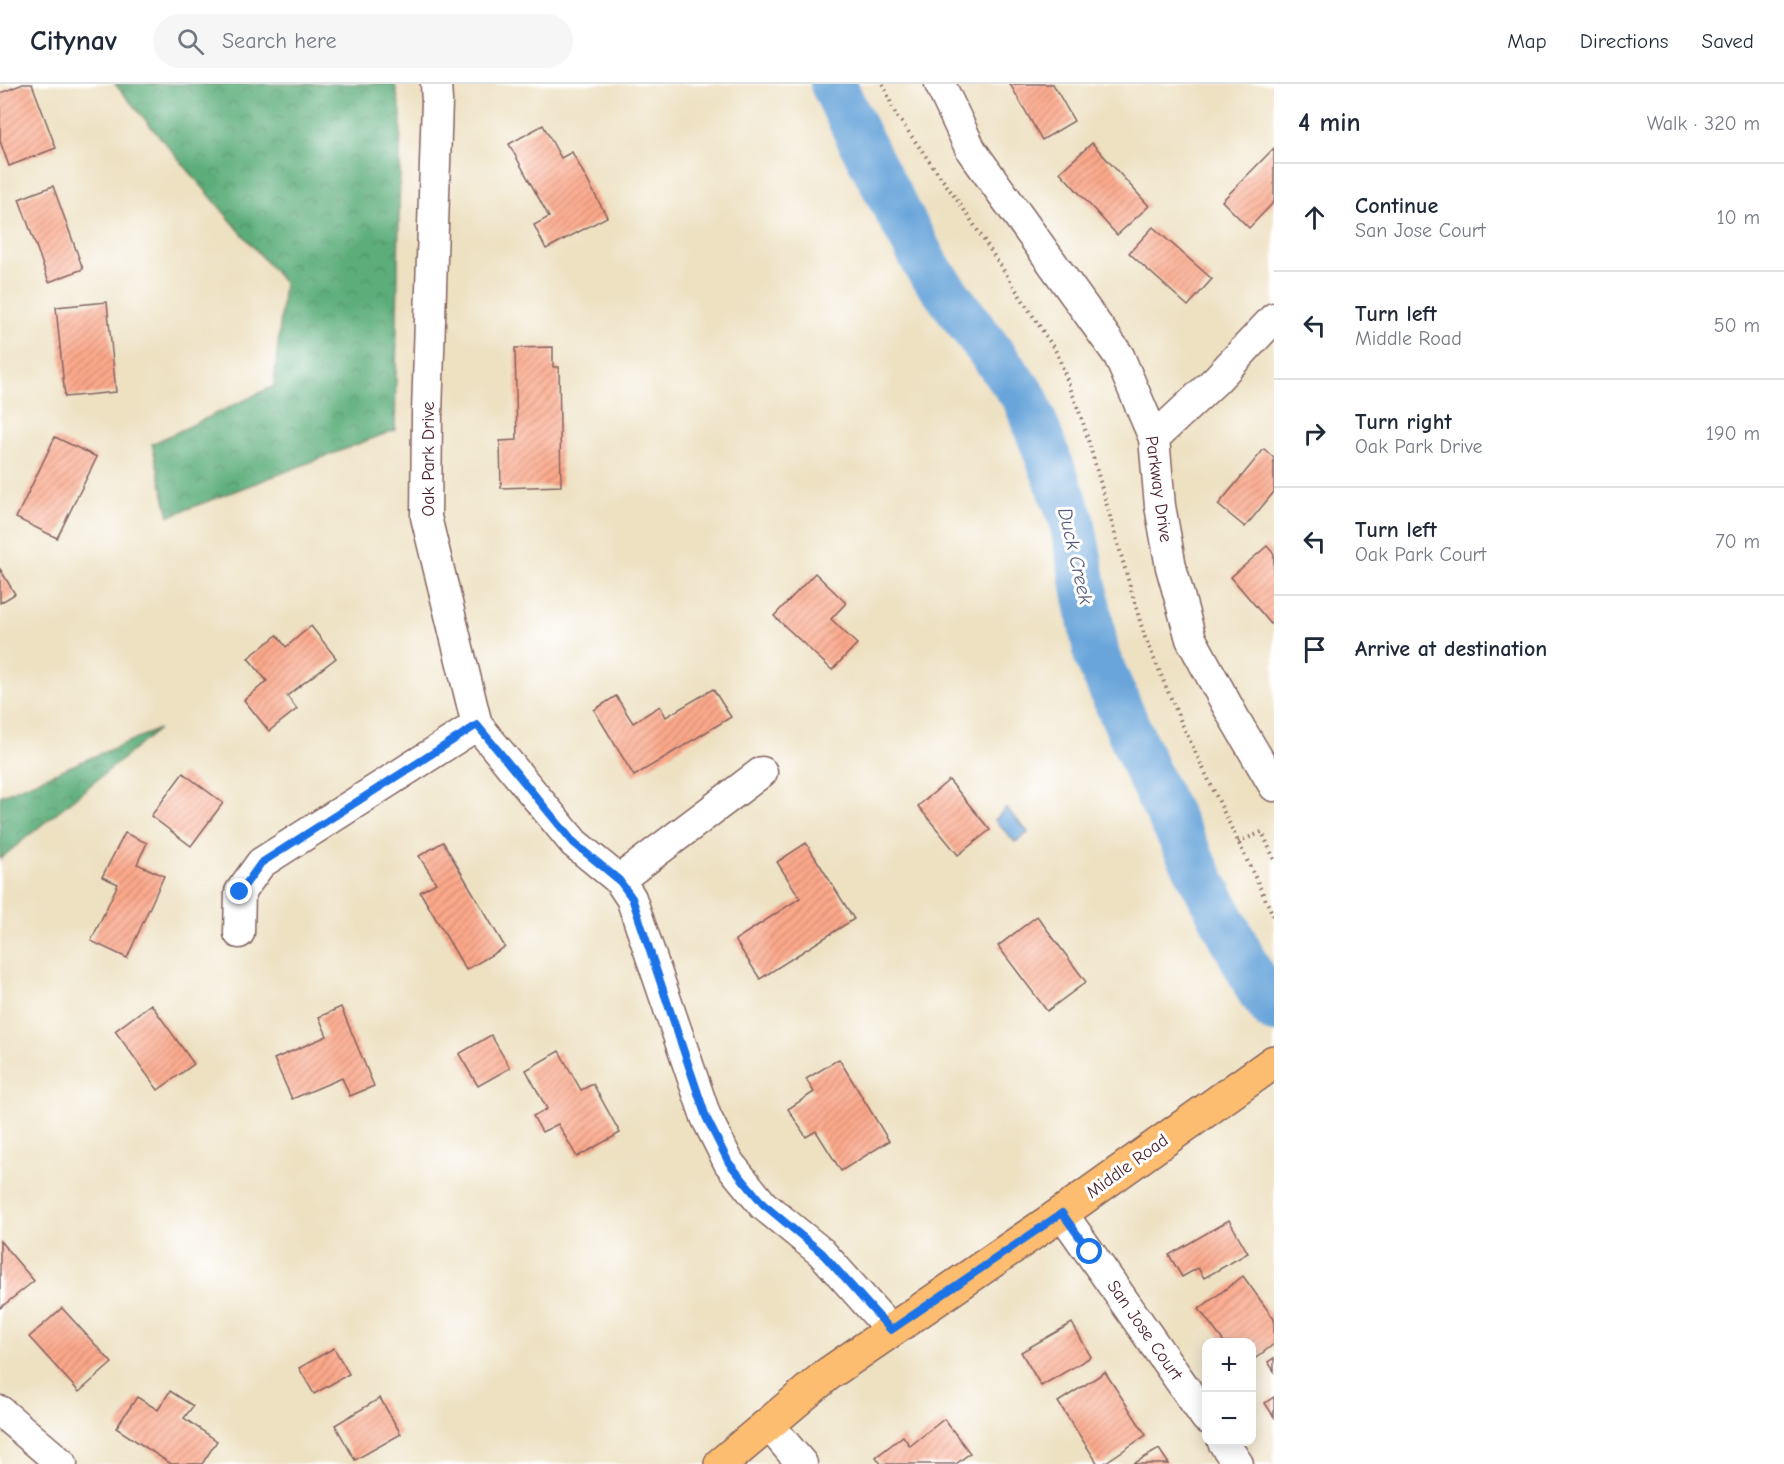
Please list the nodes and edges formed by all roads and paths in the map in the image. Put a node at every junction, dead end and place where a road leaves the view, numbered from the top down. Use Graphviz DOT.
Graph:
graph roads {
  1 [pos="436,84"];
  2 [pos="883,84"];
  3 [pos="940,84"];
  4 [pos="1274,318"];
  5 [pos="1154,438"];
  6 [pos="477,725"];
  7 [pos="762,772"];
  8 [pos="1274,786"];
  9 [pos="1238,842"];
  10 [pos="1274,860"];
  11 [pos="619,880"];
  12 [pos="1274,917"];
  13 [pos="239,933"];
  14 [pos="1274,1062"];
  15 [pos="1062,1213"];
  16 [pos="891,1330"];
  17 [pos="0,1411"];
  18 [pos="1202,1412"];
  19 [pos="768,1424"];
  20 [pos="1226,1446"];
  21 [pos="62,1464"];
  22 [pos="721,1464"];
  23 [pos="802,1464"];
  24 [pos="1238,1464"];
  1 -- 6 [label="street, Oak Park Drive"];
  2 -- 9 [label="path"];
  3 -- 5 [label="street, Parkway Drive"];
  4 -- 5 [label="street"];
  5 -- 8 [label="street, Parkway Drive"];
  6 -- 11 [label="street, Oak Park Drive"];
  6 -- 13 [label="street"];
  7 -- 11 [label="street"];
  9 -- 10 [label="path"];
  9 -- 12 [label="path"];
  11 -- 16 [label="street, Oak Park Drive"];
  14 -- 15 [label="main road, Middle Road"];
  15 -- 16 [label="main road, Middle Road"];
  15 -- 18 [label="street, San Jose Court"];
  16 -- 19 [label="main road, Middle Road"];
  17 -- 21 [label="street"];
  19 -- 22 [label="main road, Middle Road"];
  19 -- 23 [label="street"];
  20 -- 24 [label="street"];
}
